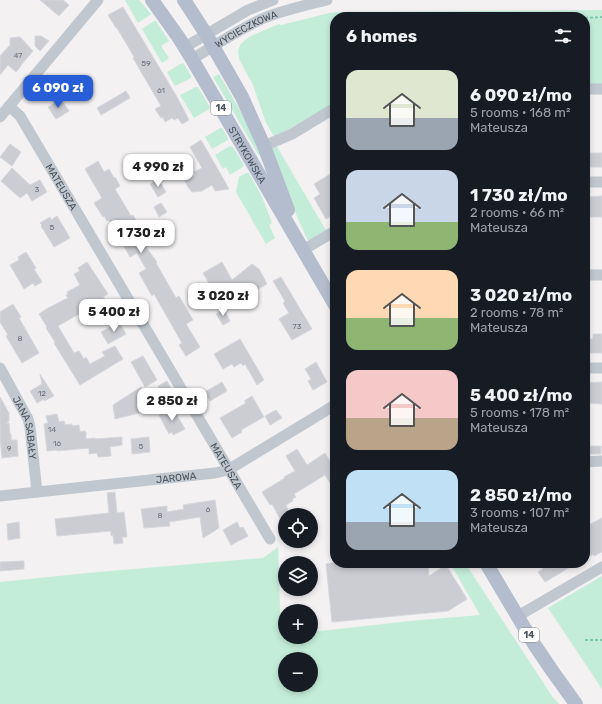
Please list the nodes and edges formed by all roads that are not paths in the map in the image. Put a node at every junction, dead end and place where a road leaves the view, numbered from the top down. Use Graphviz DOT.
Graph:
graph roads {
  1 [pos="98,0"];
  2 [pos="152,0"];
  3 [pos="184,0"];
  4 [pos="273,0"];
  5 [pos="327,0"];
  6 [pos="259,2"];
  7 [pos="246,5"];
  8 [pos="266,17"];
  9 [pos="256,22"];
  10 [pos="206,34"];
  11 [pos="185,47"];
  12 [pos="213,47"];
  13 [pos="192,59"];
  14 [pos="590,89"];
  15 [pos="602,89"];
  16 [pos="9,106"];
  17 [pos="330,111"];
  18 [pos="0,117"];
  19 [pos="264,146"];
  20 [pos="590,182"];
  21 [pos="602,182"];
  22 [pos="330,234"];
  23 [pos="303,250"];
  24 [pos="590,274"];
  25 [pos="602,275"];
  26 [pos="330,296"];
  27 [pos="0,368"];
  28 [pos="590,368"];
  29 [pos="602,368"];
  30 [pos="330,408"];
  31 [pos="602,461"];
  32 [pos="590,462"];
  33 [pos="228,470"];
  34 [pos="37,492"];
  35 [pos="0,496"];
  36 [pos="270,539"];
  37 [pos="602,567"];
  38 [pos="489,568"];
  39 [pos="518,616"];
  40 [pos="576,704"];
  1 -- 16 [label="street"];
  2 -- 11 [label="main road, STRYKOWSKA / 14"];
  3 -- 10 [label="main road, STRYKOWSKA / 14"];
  4 -- 6 [label="street, WYCIECZKOWA"];
  5 -- 8 [label="street, WYCIECZKOWA"];
  6 -- 7 [label="street, WYCIECZKOWA"];
  6 -- 8 [label="street"];
  7 -- 9 [label="street"];
  7 -- 10 [label="street, WYCIECZKOWA"];
  8 -- 9 [label="street, WYCIECZKOWA"];
  9 -- 12 [label="street, WYCIECZKOWA"];
  10 -- 11 [label="street, WYCIECZKOWA"];
  10 -- 12 [label="main road, STRYKOWSKA / 14"];
  11 -- 13 [label="main road, STRYKOWSKA / 14"];
  12 -- 13 [label="street, WYCIECZKOWA"];
  12 -- 19 [label="main road, STRYKOWSKA / 14"];
  13 -- 23 [label="main road, STRYKOWSKA / 14"];
  14 -- 15 [label="street"];
  16 -- 18 [label="street"];
  16 -- 33 [label="street, MATEUSZA"];
  17 -- 19 [label="street"];
  19 -- 23 [label="main road, STRYKOWSKA / 14"];
  20 -- 21 [label="street"];
  22 -- 23 [label="street"];
  23 -- 26 [label="main road, STRYKOWSKA / 14"];
  24 -- 25 [label="street"];
  27 -- 34 [label="street, JANA SABAŁY"];
  28 -- 29 [label="street"];
  30 -- 33 [label="street, JAROWA"];
  31 -- 32 [label="street"];
  33 -- 34 [label="street, JAROWA"];
  33 -- 36 [label="street, MATEUSZA"];
  34 -- 35 [label="street, JAROWA"];
  37 -- 39 [label="street"];
  38 -- 39 [label="main road, 14"];
  39 -- 40 [label="main road, 14"];
}
